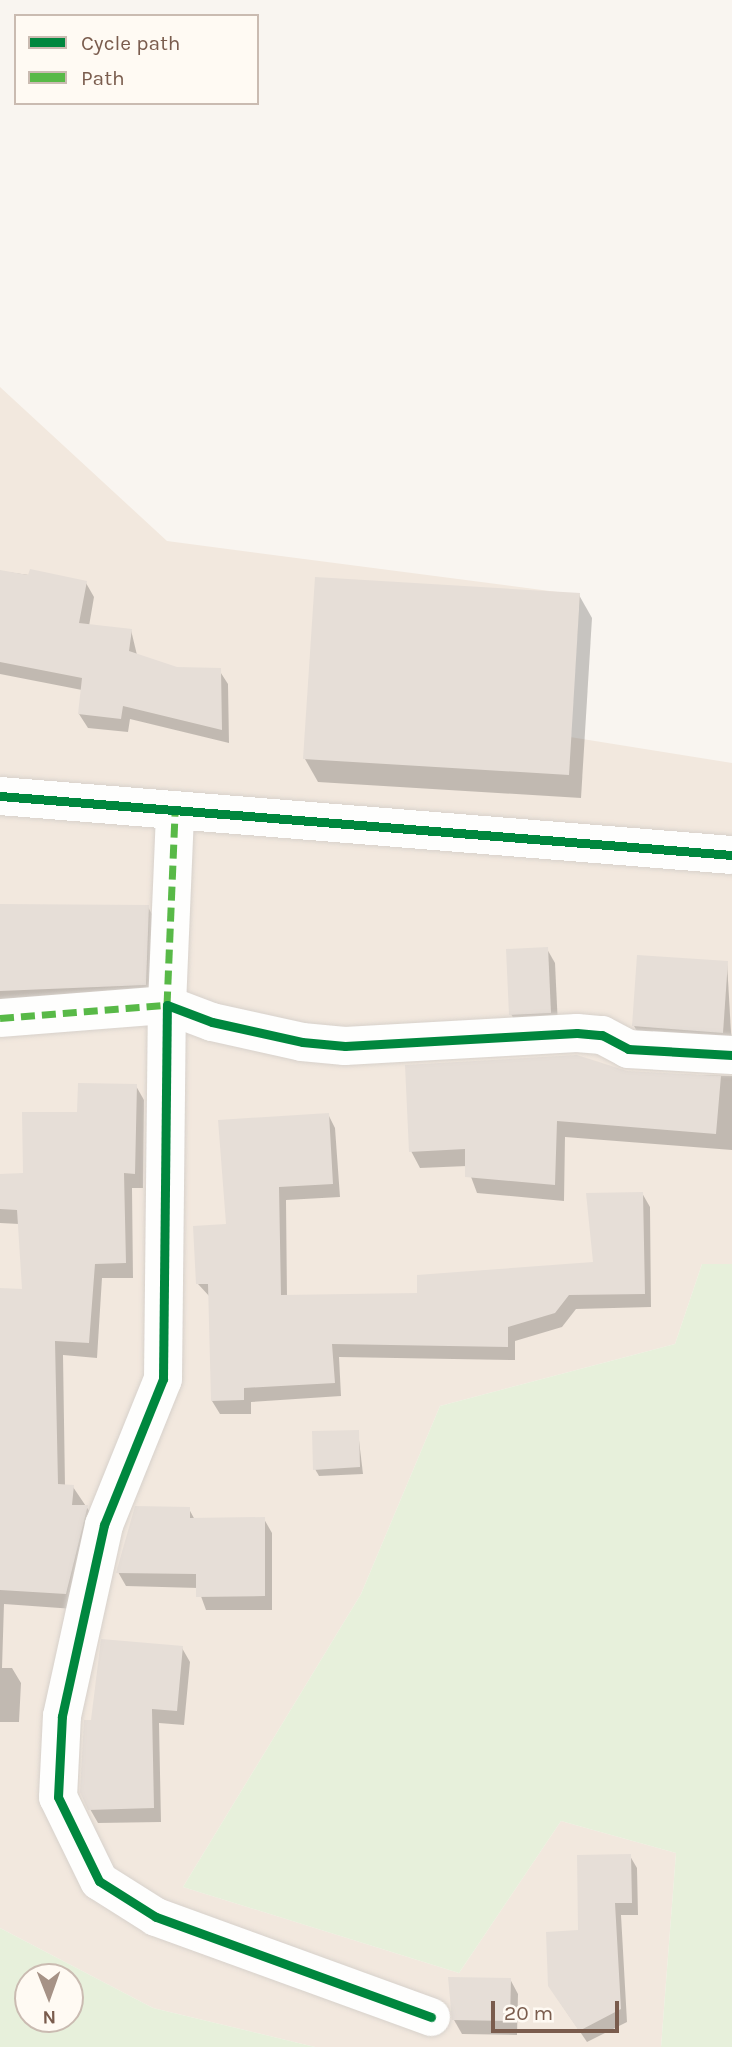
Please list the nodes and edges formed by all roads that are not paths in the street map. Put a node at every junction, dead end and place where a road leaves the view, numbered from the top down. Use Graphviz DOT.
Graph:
graph roads {
  1 [pos="0,796"];
  2 [pos="175,811"];
  3 [pos="732,855"];
  4 [pos="167,1005"];
  5 [pos="0,1018"];
  6 [pos="732,1055"];
  7 [pos="431,2018"];
  1 -- 2 [label="street"];
  2 -- 3 [label="street"];
  2 -- 4 [label="street"];
  4 -- 5 [label="street"];
  4 -- 6 [label="street"];
  4 -- 7 [label="street"];
}
